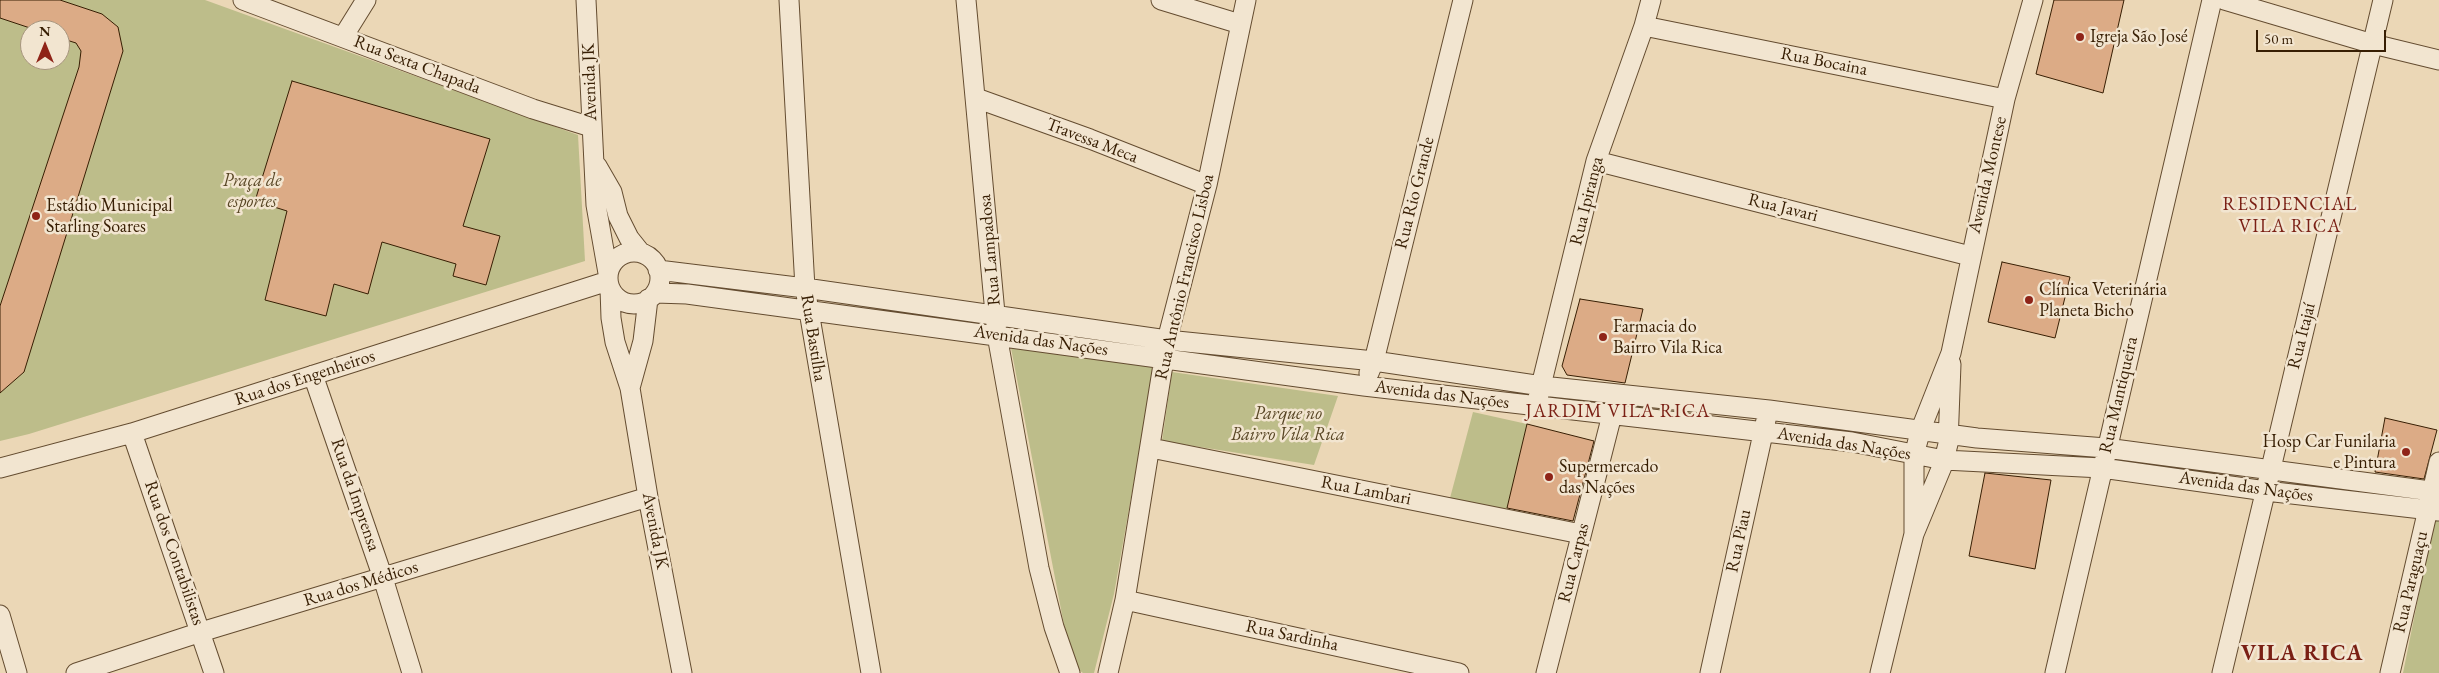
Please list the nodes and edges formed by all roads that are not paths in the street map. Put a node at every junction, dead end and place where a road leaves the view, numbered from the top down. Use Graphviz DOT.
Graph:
graph roads {
  1 [pos="243,0"];
  2 [pos="366,0"];
  3 [pos="586,0"];
  4 [pos="789,0"];
  5 [pos="966,0"];
  6 [pos="1161,0"];
  7 [pos="1246,0"];
  8 [pos="1463,0"];
  9 [pos="1651,0"];
  10 [pos="2033,0"];
  11 [pos="2212,0"];
  12 [pos="2224,0"];
  13 [pos="2383,0"];
  14 [pos="1240,24"];
  15 [pos="1644,26"];
  16 [pos="343,37"];
  17 [pos="2372,44"];
  18 [pos="2439,60"];
  19 [pos="976,98"];
  20 [pos="2005,99"];
  21 [pos="591,127"];
  22 [pos="1596,161"];
  23 [pos="596,164"];
  24 [pos="1206,185"];
  25 [pos="641,253"];
  26 [pos="1970,256"];
  27 [pos="658,270"];
  28 [pos="609,281"];
  29 [pos="804,288"];
  30 [pos="651,296"];
  31 [pos="808,311"];
  32 [pos="995,316"];
  33 [pos="997,335"];
  34 [pos="1165,349"];
  35 [pos="1951,353"];
  36 [pos="1374,361"];
  37 [pos="313,376"];
  38 [pos="1364,386"];
  39 [pos="1542,386"];
  40 [pos="630,388"];
  41 [pos="1618,395"];
  42 [pos="1536,406"];
  43 [pos="1769,410"];
  44 [pos="1612,415"];
  45 [pos="1920,429"];
  46 [pos="1763,431"];
  47 [pos="1950,432"];
  48 [pos="132,434"];
  49 [pos="1151,448"];
  50 [pos="2106,448"];
  51 [pos="1914,455"];
  52 [pos="1944,460"];
  53 [pos="2439,462"];
  54 [pos="0,468"];
  55 [pos="2102,468"];
  56 [pos="2270,470"];
  57 [pos="2266,491"];
  58 [pos="2436,492"];
  59 [pos="648,497"];
  60 [pos="2433,510"];
  61 [pos="1581,534"];
  62 [pos="1914,534"];
  63 [pos="383,578"];
  64 [pos="1125,600"];
  65 [pos="0,615"];
  66 [pos="201,632"];
  67 [pos="17,673"];
  68 [pos="76,673"];
  69 [pos="214,673"];
  70 [pos="412,673"];
  71 [pos="682,673"];
  72 [pos="872,673"];
  73 [pos="1070,673"];
  74 [pos="1108,673"];
  75 [pos="1459,673"];
  76 [pos="1546,673"];
  77 [pos="1710,673"];
  78 [pos="1880,673"];
  79 [pos="2055,673"];
  80 [pos="2222,673"];
  81 [pos="2390,673"];
  1 -- 16 [label="street, Rua Sexta Chapada"];
  2 -- 16 [label="street"];
  3 -- 21 [label="street, Avenida JK"];
  4 -- 29 [label="street, Rua Bastilha"];
  5 -- 19 [label="street, Rua Lampadosa"];
  6 -- 14 [label="street"];
  7 -- 14 [label="street, Rua Antônio Francisco Lisboa"];
  8 -- 36 [label="street, Rua Rio Grande"];
  9 -- 15 [label="street, Rua Ipiranga"];
  10 -- 20 [label="street, Avenida Montese"];
  11 -- 50 [label="street, Rua Mantiqueira"];
  12 -- 17 [label="street"];
  13 -- 17 [label="street, Rua Itajaí"];
  14 -- 24 [label="street, Rua Antônio Francisco Lisboa"];
  15 -- 20 [label="street, Rua Bocaina"];
  15 -- 22 [label="street, Rua Ipiranga"];
  16 -- 21 [label="street, Rua Sexta Chapada"];
  17 -- 18 [label="street"];
  17 -- 56 [label="street, Rua Itajaí"];
  19 -- 24 [label="street, Travessa Meca"];
  19 -- 32 [label="street, Rua Lampadosa"];
  20 -- 26 [label="street, Avenida Montese"];
  21 -- 23 [label="street, Avenida JK"];
  22 -- 26 [label="street, Rua Javari"];
  22 -- 39 [label="street, Rua Ipiranga"];
  23 -- 25 [label="street, Avenida JK"];
  23 -- 28 [label="street, Avenida JK"];
  24 -- 34 [label="street, Rua Antônio Francisco Lisboa"];
  25 -- 27 [label="street"];
  25 -- 28 [label="street"];
  26 -- 35 [label="street, Avenida Montese"];
  27 -- 29 [label="street, Avenida das Nações"];
  27 -- 30 [label="street"];
  28 -- 30 [label="street"];
  28 -- 37 [label="street, Rua dos Engenheiros"];
  28 -- 40 [label="street, Avenida JK"];
  29 -- 31 [label="street, Rua Bastilha"];
  29 -- 32 [label="street, Avenida das Nações"];
  30 -- 31 [label="street, Avenida das Nações"];
  30 -- 40 [label="street, Avenida JK"];
  31 -- 33 [label="street, Avenida das Nações"];
  31 -- 72 [label="street, Rua Bastilha"];
  32 -- 33 [label="street, Rua Lampadosa"];
  32 -- 34 [label="street, Avenida das Nações"];
  33 -- 34 [label="street, Avenida das Nações"];
  33 -- 73 [label="street, Rua Lampadosa"];
  34 -- 36 [label="street, Avenida das Nações"];
  34 -- 38 [label="street, Avenida das Nações"];
  34 -- 49 [label="street, Rua Antônio Francisco Lisboa"];
  35 -- 45 [label="street, Avenida Montese"];
  35 -- 47 [label="street, Avenida Montese"];
  36 -- 38 [label="street, Rua Rio Grande"];
  36 -- 39 [label="street, Avenida das Nações"];
  37 -- 48 [label="street, Rua dos Engenheiros"];
  37 -- 63 [label="street, Rua da Imprensa"];
  38 -- 42 [label="street, Avenida das Nações"];
  39 -- 41 [label="street, Avenida das Nações"];
  39 -- 42 [label="street, Rua Ipiranga"];
  40 -- 59 [label="street, Avenida JK"];
  41 -- 43 [label="street, Avenida das Nações"];
  41 -- 44 [label="street, Rua Carpas"];
  42 -- 44 [label="street, Avenida das Nações"];
  43 -- 45 [label="street, Avenida das Nações"];
  43 -- 46 [label="street, Rua Piau"];
  44 -- 46 [label="street, Avenida das Nações"];
  44 -- 61 [label="street, Rua Carpas"];
  45 -- 47 [label="street, Avenida das Nações"];
  45 -- 51 [label="street, Avenida Montese"];
  46 -- 51 [label="street, Avenida das Nações"];
  46 -- 77 [label="street, Rua Piau"];
  47 -- 50 [label="street, Avenida das Nações"];
  47 -- 52 [label="street, Avenida Montese"];
  48 -- 54 [label="street, Rua dos Engenheiros"];
  48 -- 66 [label="street, Rua dos Contabilistas"];
  49 -- 61 [label="street, Rua Lambari"];
  49 -- 64 [label="street, Rua Antônio Francisco Lisboa"];
  50 -- 55 [label="street, Rua Mantiqueira"];
  50 -- 56 [label="street, Avenida das Nações"];
  51 -- 52 [label="street, Avenida das Nações"];
  51 -- 62 [label="street, Avenida Montese"];
  52 -- 55 [label="street, Avenida das Nações"];
  52 -- 62 [label="street, Avenida Montese"];
  53 -- 58 [label="street, Rua Paraguaçu"];
  55 -- 57 [label="street, Avenida das Nações"];
  55 -- 79 [label="street, Rua Mantiqueira"];
  56 -- 57 [label="street, Rua Itajaí"];
  56 -- 58 [label="street, Avenida das Nações"];
  57 -- 60 [label="street, Avenida das Nações"];
  57 -- 80 [label="street, Rua Itajaí"];
  58 -- 60 [label="street, Rua Paraguaçu"];
  59 -- 63 [label="street, Rua dos Médicos"];
  59 -- 71 [label="street, Avenida JK"];
  60 -- 81 [label="street, Rua Paraguaçu"];
  61 -- 76 [label="street, Rua Carpas"];
  62 -- 78 [label="street, Avenida Montese"];
  63 -- 66 [label="street, Rua dos Médicos"];
  63 -- 70 [label="street, Rua da Imprensa"];
  64 -- 74 [label="street, Rua Antônio Francisco Lisboa"];
  64 -- 75 [label="street, Rua Sardinha"];
  65 -- 67 [label="street"];
  66 -- 68 [label="street, Rua dos Médicos"];
  66 -- 69 [label="street, Rua dos Contabilistas"];
}
